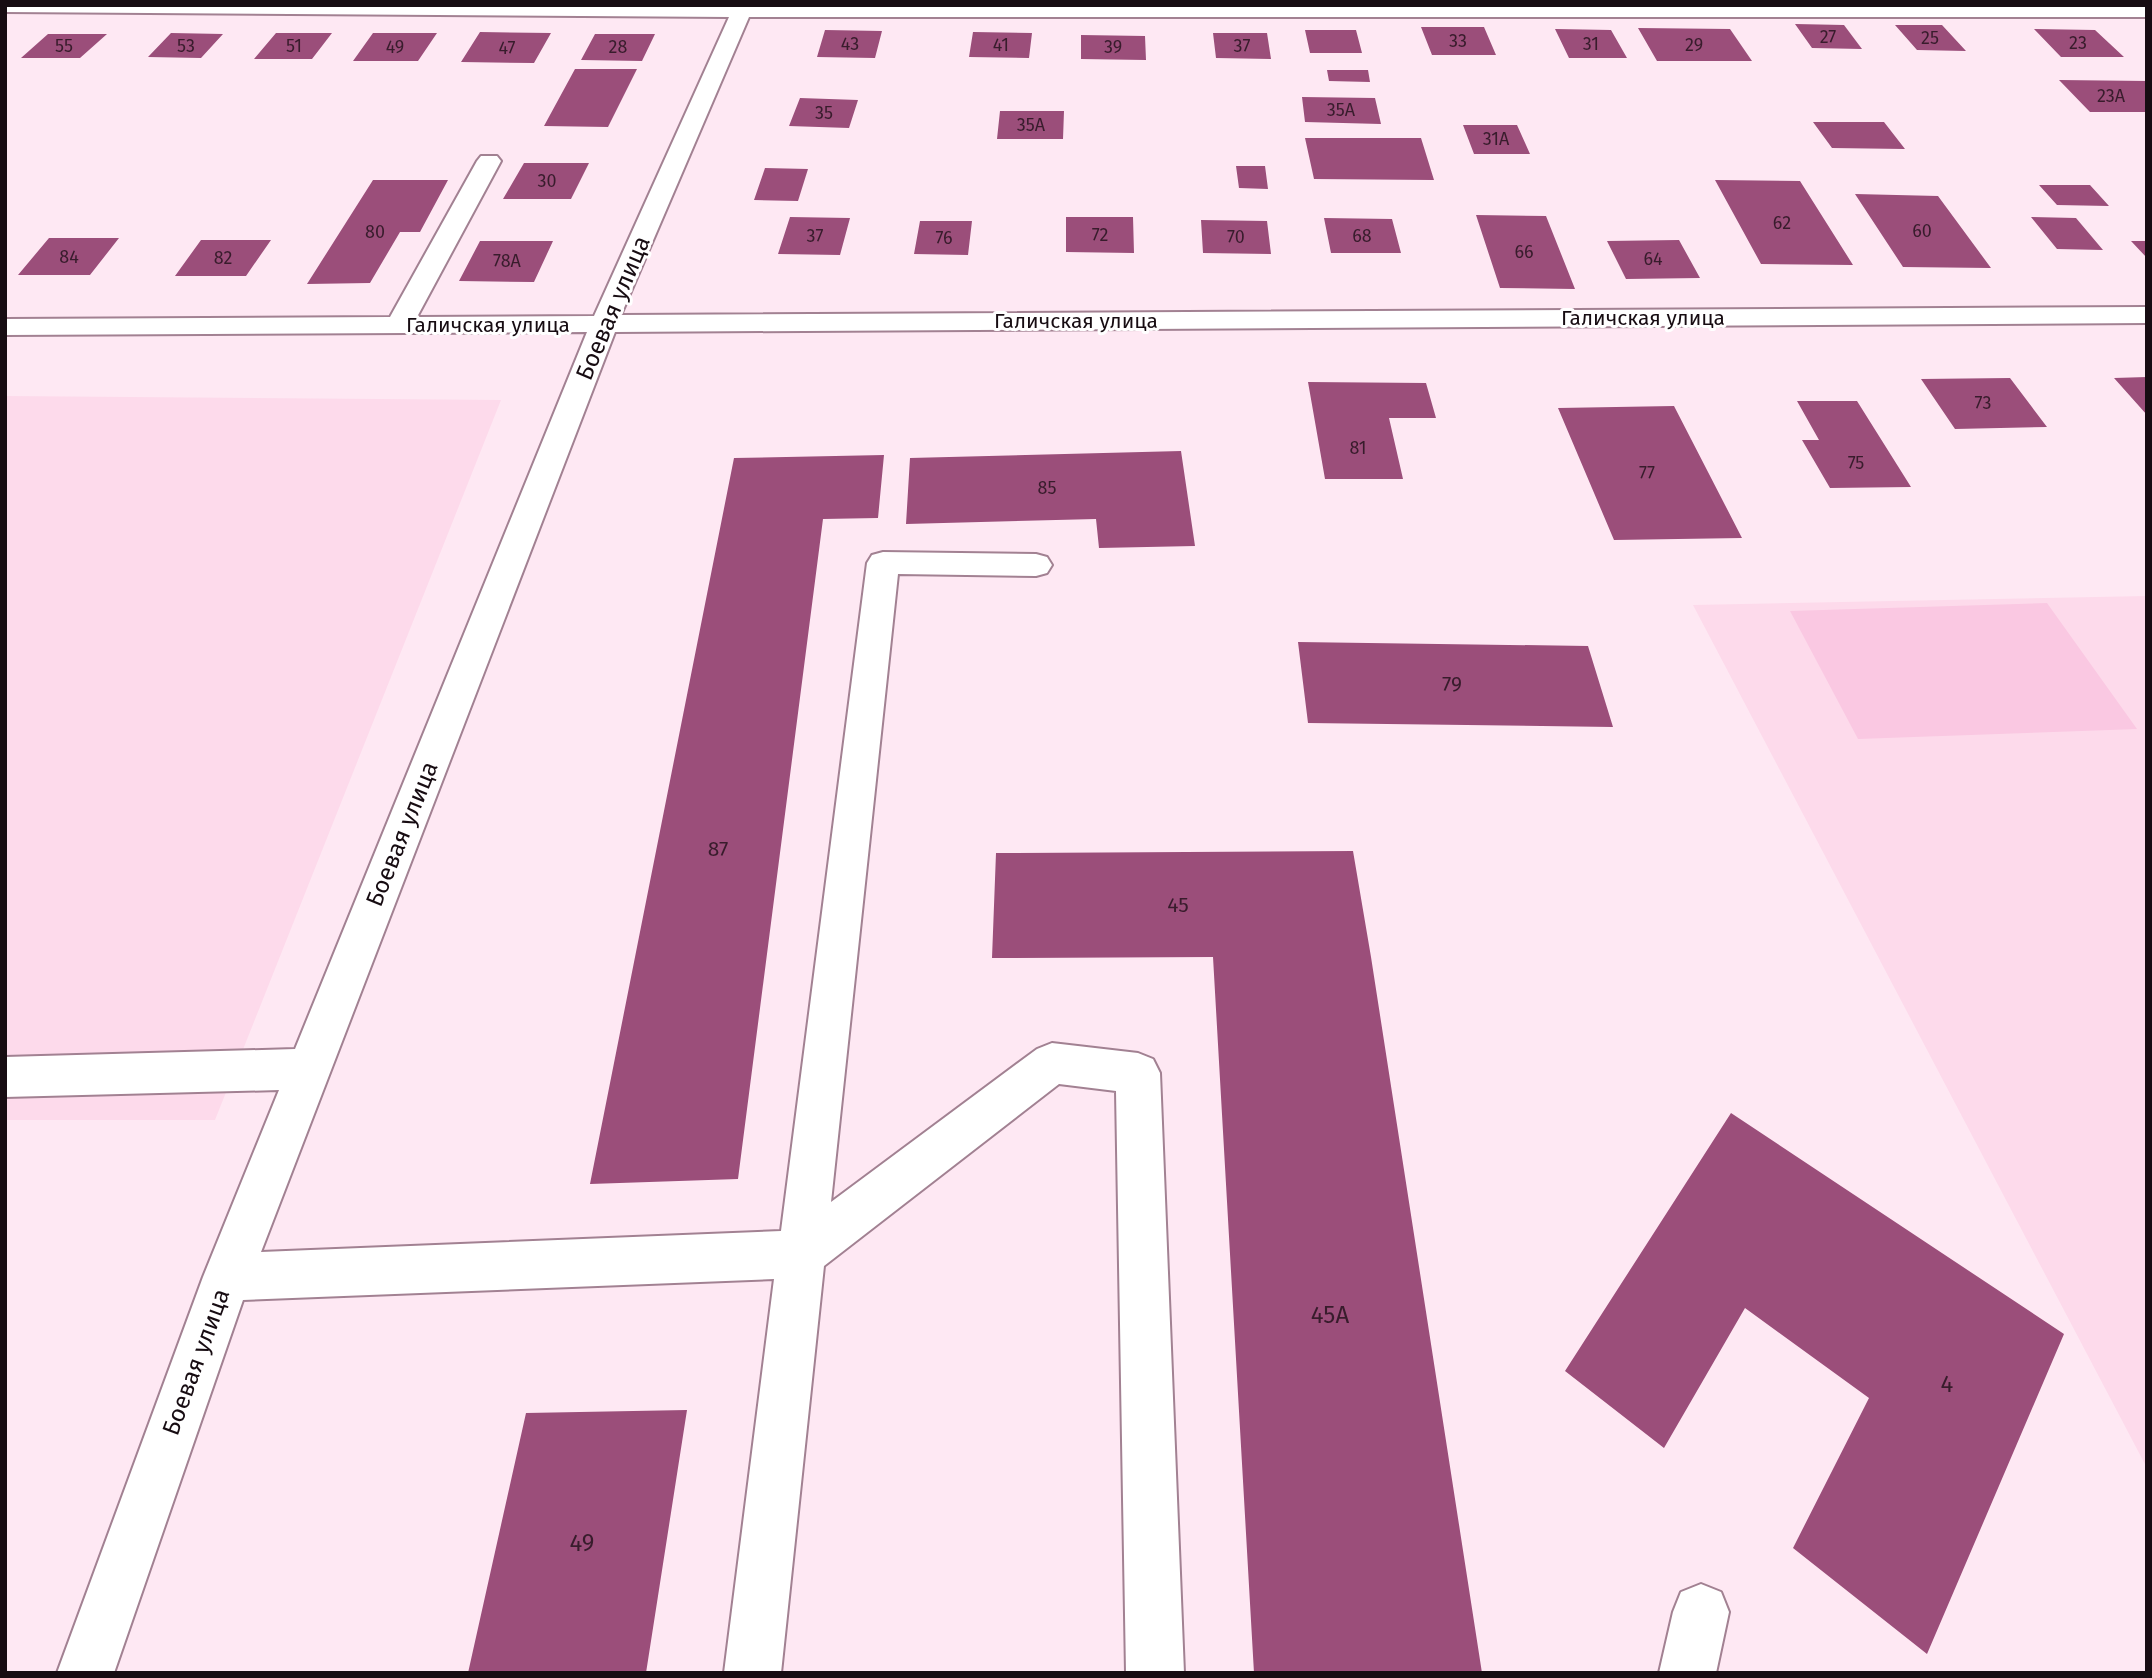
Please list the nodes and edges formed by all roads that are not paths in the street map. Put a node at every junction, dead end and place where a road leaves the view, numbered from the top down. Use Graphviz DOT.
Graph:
graph roads {
  1 [pos="5,6"];
  2 [pos="743,8"];
  3 [pos="2113,11"];
  4 [pos="2147,11"];
  5 [pos="2138,32"];
  6 [pos="489,161"];
  7 [pos="2147,315"];
  8 [pos="604,324"];
  9 [pos="399,325"];
  10 [pos="5,327"];
  11 [pos="1036,565"];
  12 [pos="309,1069"];
  13 [pos="5,1077"];
  14 [pos="801,1255"];
  15 [pos="227,1277"];
  16 [pos="1701,1612"];
  17 [pos="85,1673"];
  18 [pos="752,1673"];
  19 [pos="1155,1673"];
  20 [pos="1687,1673"];
  1 -- 2 [label="street"];
  2 -- 3 [label="street"];
  2 -- 8 [label="street, Боевая улица"];
  3 -- 4 [label="street"];
  3 -- 5 [label="street"];
  6 -- 9 [label="street"];
  7 -- 8 [label="street, Галичская улица"];
  8 -- 9 [label="street, Галичская улица"];
  8 -- 12 [label="street, Боевая улица"];
  9 -- 10 [label="street, Галичская улица"];
  11 -- 14 [label="street"];
  12 -- 13 [label="street"];
  12 -- 15 [label="street, Боевая улица"];
  14 -- 15 [label="street"];
  14 -- 18 [label="street"];
  14 -- 19 [label="street"];
  15 -- 17 [label="street, Боевая улица"];
  16 -- 20 [label="street"];
}
